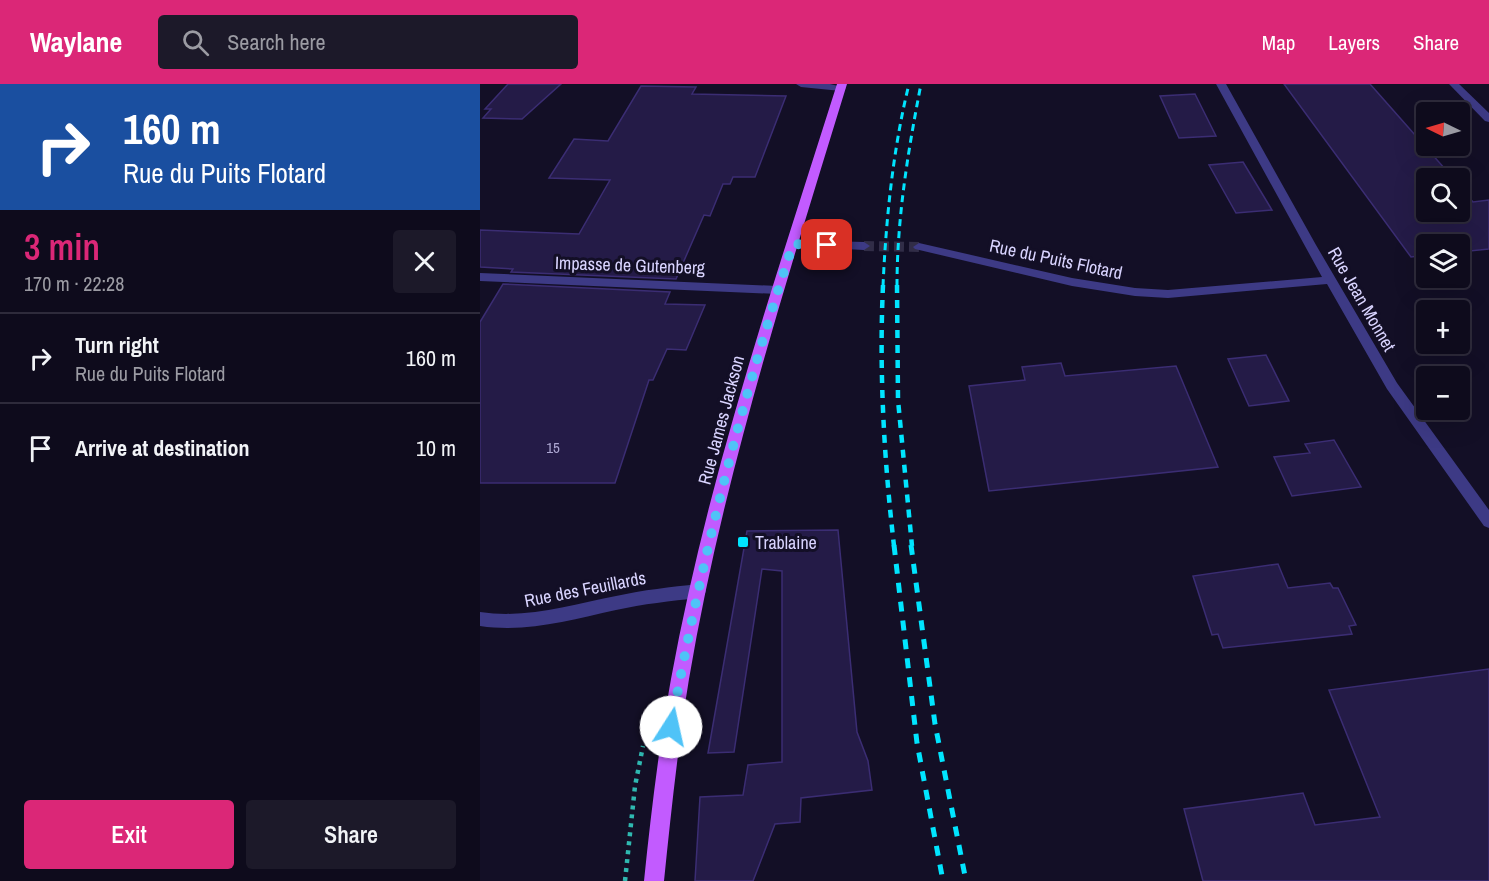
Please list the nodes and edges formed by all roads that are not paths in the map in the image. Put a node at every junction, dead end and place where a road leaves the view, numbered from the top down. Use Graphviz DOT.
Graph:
graph roads {
  1 [pos="801,84"];
  2 [pos="1221,84"];
  3 [pos="1454,84"];
  4 [pos="842,86"];
  5 [pos="1489,119"];
  6 [pos="793,244"];
  7 [pos="864,246"];
  8 [pos="919,247"];
  9 [pos="480,277"];
  10 [pos="1330,280"];
  11 [pos="778,290"];
  12 [pos="1489,522"];
  13 [pos="698,591"];
  14 [pos="480,619"];
  15 [pos="654,881"];
  1 -- 4 [label="street"];
  2 -- 10 [label="street, Rue Jean Monnet"];
  3 -- 5 [label="street"];
  4 -- 6 [label="main road, Rue James Jackson"];
  6 -- 7 [label="street"];
  6 -- 11 [label="main road, Rue James Jackson"];
  8 -- 10 [label="street, Rue du Puits Flotard"];
  9 -- 11 [label="street, Impasse de Gutenberg"];
  10 -- 12 [label="street, Rue Jean Monnet"];
  11 -- 13 [label="main road, Rue James Jackson"];
  13 -- 14 [label="street, Rue des Feuillards"];
  13 -- 15 [label="main road, Rue James Jackson"];
}
